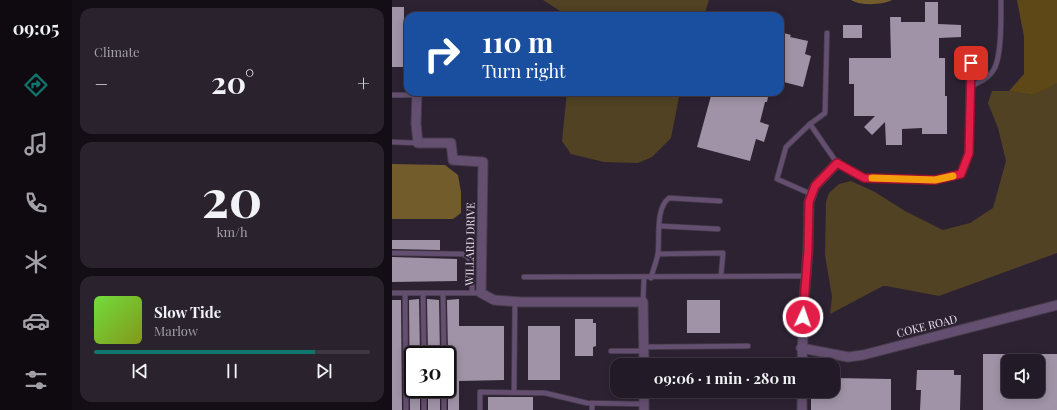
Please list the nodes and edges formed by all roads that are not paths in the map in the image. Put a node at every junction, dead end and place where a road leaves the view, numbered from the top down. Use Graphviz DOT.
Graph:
graph roads {
  1 [pos="1001,0"];
  2 [pos="827,33"];
  3 [pos="971,51"];
  4 [pos="971,86"];
  5 [pos="392,95"];
  6 [pos="404,95"];
  7 [pos="417,96"];
  8 [pos="810,124"];
  9 [pos="392,142"];
  10 [pos="418,143"];
  11 [pos="837,163"];
  12 [pos="811,194"];
  13 [pos="720,201"];
  14 [pos="660,226"];
  15 [pos="718,229"];
  16 [pos="392,253"];
  17 [pos="658,254"];
  18 [pos="721,276"];
  19 [pos="806,276"];
  20 [pos="524,277"];
  21 [pos="644,278"];
  22 [pos="651,278"];
  23 [pos="392,293"];
  24 [pos="405,293"];
  25 [pos="423,293"];
  26 [pos="443,293"];
  27 [pos="476,293"];
  28 [pos="515,301"];
  29 [pos="643,302"];
  30 [pos="1057,305"];
  31 [pos="424,346"];
  32 [pos="444,346"];
  33 [pos="748,346"];
  34 [pos="801,348"];
  35 [pos="643,349"];
  36 [pos="611,350"];
  37 [pos="644,358"];
  38 [pos="802,358"];
  39 [pos="514,392"];
  40 [pos="424,398"];
  41 [pos="444,398"];
  42 [pos="802,398"];
  43 [pos="592,403"];
  44 [pos="644,407"];
  45 [pos="406,410"];
  46 [pos="424,410"];
  47 [pos="444,410"];
  48 [pos="480,410"];
  49 [pos="592,410"];
  50 [pos="802,410"];
  1 -- 4 [label="lane"];
  2 -- 8 [label="lane"];
  3 -- 4 [label="lane"];
  4 -- 11 [label="lane"];
  5 -- 6 [label="lane"];
  7 -- 10 [label="street"];
  8 -- 11 [label="lane"];
  8 -- 12 [label="lane"];
  9 -- 10 [label="lane"];
  10 -- 27 [label="street, WILLARD DRIVE"];
  11 -- 12 [label="street"];
  12 -- 19 [label="street"];
  13 -- 14 [label="lane"];
  14 -- 15 [label="lane"];
  14 -- 17 [label="lane"];
  16 -- 27 [label="lane"];
  17 -- 18 [label="lane"];
  17 -- 22 [label="lane"];
  18 -- 19 [label="lane"];
  18 -- 22 [label="lane"];
  19 -- 34 [label="street"];
  20 -- 21 [label="lane"];
  21 -- 22 [label="lane"];
  21 -- 29 [label="lane"];
  23 -- 24 [label="lane"];
  24 -- 25 [label="lane"];
  24 -- 45 [label="lane"];
  25 -- 26 [label="lane"];
  25 -- 31 [label="lane"];
  26 -- 27 [label="lane"];
  26 -- 32 [label="lane"];
  27 -- 28 [label="street, WILLARD DRIVE"];
  28 -- 29 [label="street, WILLARD DRIVE"];
  28 -- 39 [label="lane"];
  29 -- 35 [label="street"];
  30 -- 34 [label="street, COKE ROAD"];
  33 -- 35 [label="lane"];
  34 -- 38 [label="street"];
  35 -- 36 [label="lane"];
  35 -- 37 [label="street"];
  39 -- 43 [label="lane"];
  39 -- 48 [label="lane"];
  40 -- 46 [label="lane"];
  41 -- 47 [label="lane"];
  42 -- 50 [label="street"];
  43 -- 44 [label="lane"];
  43 -- 49 [label="lane"];
}
